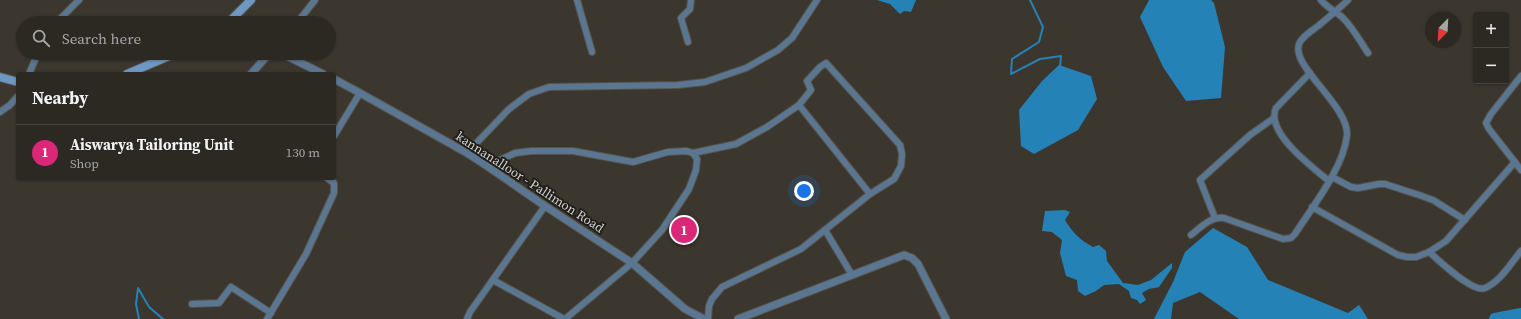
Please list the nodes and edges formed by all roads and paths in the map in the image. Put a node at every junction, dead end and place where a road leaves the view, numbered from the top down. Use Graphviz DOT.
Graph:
graph roads {
  1 [pos="79,0"];
  2 [pos="251,0"];
  3 [pos="315,0"];
  4 [pos="577,0"];
  5 [pos="691,0"];
  6 [pos="817,0"];
  7 [pos="1321,0"];
  8 [pos="1348,0"];
  9 [pos="1336,12"];
  10 [pos="63,16"];
  11 [pos="235,16"];
  12 [pos="302,16"];
  13 [pos="688,42"];
  14 [pos="592,52"];
  15 [pos="1368,53"];
  16 [pos="35,60"];
  17 [pos="160,60"];
  18 [pos="263,60"];
  19 [pos="294,60"];
  20 [pos="30,72"];
  21 [pos="132,72"];
  22 [pos="253,72"];
  23 [pos="319,72"];
  24 [pos="1310,73"];
  25 [pos="1521,76"];
  26 [pos="0,77"];
  27 [pos="336,80"];
  28 [pos="16,81"];
  29 [pos="360,92"];
  30 [pos="16,98"];
  31 [pos="799,105"];
  32 [pos="0,112"];
  33 [pos="1274,118"];
  34 [pos="336,133"];
  35 [pos="694,153"];
  36 [pos="467,154"];
  37 [pos="1515,162"];
  38 [pos="487,166"];
  39 [pos="1521,170"];
  40 [pos="1330,179"];
  41 [pos="330,180"];
  42 [pos="870,194"];
  43 [pos="545,206"];
  44 [pos="1312,207"];
  45 [pos="1215,218"];
  46 [pos="1464,220"];
  47 [pos="825,230"];
  48 [pos="1191,235"];
  49 [pos="1521,251"];
  50 [pos="1429,252"];
  51 [pos="632,263"];
  52 [pos="852,275"];
  53 [pos="493,280"];
  54 [pos="192,304"];
  55 [pos="269,316"];
  56 [pos="467,319"];
  57 [pos="564,319"];
  58 [pos="704,319"];
  59 [pos="708,319"];
  60 [pos="738,319"];
  61 [pos="946,319"];
  1 -- 10 [label="street"];
  2 -- 11 [label="main road"];
  3 -- 12 [label="street"];
  4 -- 14 [label="street"];
  5 -- 13 [label="street"];
  6 -- 36 [label="street"];
  7 -- 9 [label="street"];
  8 -- 9 [label="street"];
  9 -- 15 [label="street"];
  9 -- 24 [label="street"];
  16 -- 20 [label="street"];
  17 -- 21 [label="main road"];
  18 -- 22 [label="street"];
  19 -- 23 [label="street"];
  24 -- 33 [label="street"];
  24 -- 40 [label="street"];
  25 -- 37 [label="street"];
  26 -- 28 [label="main road"];
  27 -- 29 [label="street, kannanalloor - Pallimon Road"];
  29 -- 34 [label="street"];
  29 -- 36 [label="street, kannanalloor - Pallimon Road"];
  30 -- 32 [label="street"];
  31 -- 35 [label="street"];
  31 -- 42 [label="street"];
  31 -- 42 [label="street"];
  33 -- 40 [label="street"];
  33 -- 45 [label="street"];
  35 -- 38 [label="street"];
  35 -- 51 [label="street"];
  36 -- 38 [label="street, kannanalloor - Pallimon Road"];
  37 -- 39 [label="street"];
  37 -- 46 [label="street"];
  38 -- 43 [label="street, kannanalloor - Pallimon Road"];
  40 -- 44 [label="street"];
  40 -- 46 [label="street"];
  41 -- 55 [label="street"];
  42 -- 47 [label="street"];
  43 -- 51 [label="street, kannanalloor - Pallimon Road"];
  43 -- 53 [label="street"];
  44 -- 45 [label="street"];
  44 -- 50 [label="street"];
  45 -- 48 [label="street"];
  46 -- 50 [label="street"];
  47 -- 52 [label="street"];
  47 -- 59 [label="street"];
  49 -- 50 [label="street"];
  51 -- 57 [label="street"];
  51 -- 58 [label="street, kannanalloor - Pallimon Road"];
  52 -- 60 [label="street"];
  52 -- 61 [label="street"];
  53 -- 56 [label="street"];
  53 -- 57 [label="street"];
  54 -- 55 [label="street"];
}
